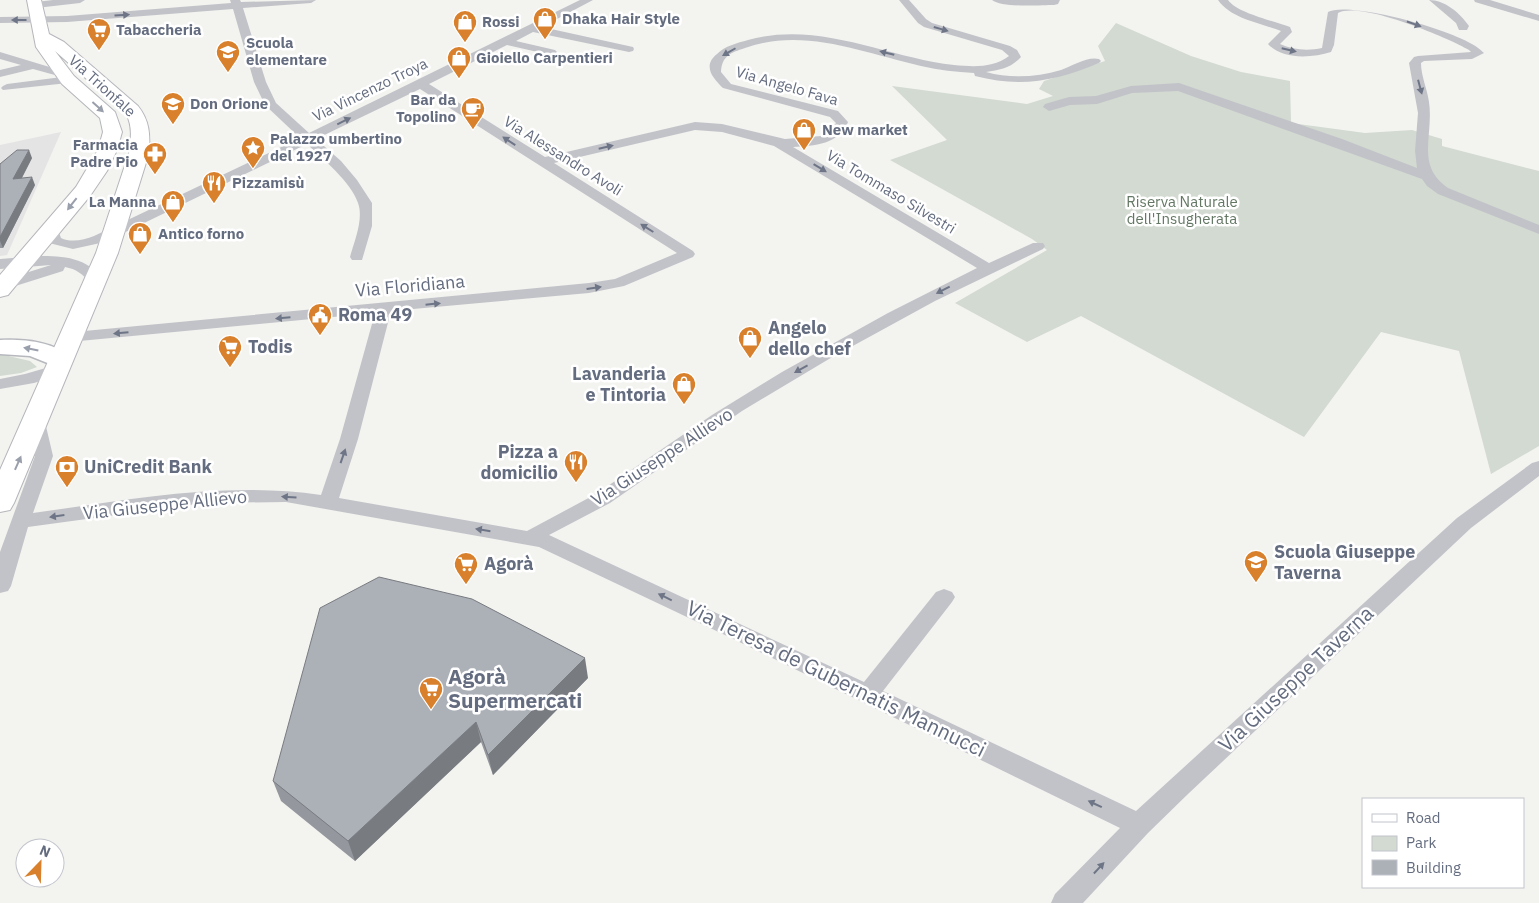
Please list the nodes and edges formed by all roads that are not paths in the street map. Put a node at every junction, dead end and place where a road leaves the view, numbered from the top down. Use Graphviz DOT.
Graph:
graph roads {
  1 [pos="80,0"];
  2 [pos="311,0"];
  3 [pos="588,0"];
  4 [pos="904,0"];
  5 [pos="997,0"];
  6 [pos="1055,0"];
  7 [pos="1223,0"];
  8 [pos="1434,0"];
  9 [pos="1479,0"];
  10 [pos="236,3"];
  11 [pos="37,15"];
  12 [pos="1539,18"];
  13 [pos="0,20"];
  14 [pos="530,28"];
  15 [pos="1463,28"];
  16 [pos="504,41"];
  17 [pos="629,49"];
  18 [pos="552,52"];
  19 [pos="0,55"];
  20 [pos="1095,61"];
  21 [pos="33,64"];
  22 [pos="968,71"];
  23 [pos="0,74"];
  24 [pos="65,77"];
  25 [pos="421,84"];
  26 [pos="4,89"];
  27 [pos="1049,107"];
  28 [pos="307,138"];
  29 [pos="1423,138"];
  30 [pos="778,143"];
  31 [pos="541,162"];
  32 [pos="1424,175"];
  33 [pos="52,230"];
  34 [pos="1539,230"];
  35 [pos="112,234"];
  36 [pos="1038,246"];
  37 [pos="688,254"];
  38 [pos="357,257"];
  39 [pos="76,264"];
  40 [pos="987,268"];
  41 [pos="6,275"];
  42 [pos="95,280"];
  43 [pos="384,309"];
  44 [pos="70,337"];
  45 [pos="0,347"];
  46 [pos="58,366"];
  47 [pos="0,384"];
  48 [pos="1539,468"];
  49 [pos="328,502"];
  50 [pos="10,512"];
  51 [pos="531,538"];
  52 [pos="0,586"];
  53 [pos="944,597"];
  54 [pos="868,694"];
  55 [pos="1139,825"];
  56 [pos="1065,903"];
  1 -- 11 [label="street"];
  2 -- 10 [label="street"];
  3 -- 14 [label="street, Via Vincenzo Troya"];
  4 -- 22 [label="street, Via Angelo Fava, one-way"];
  5 -- 6 [label="street"];
  7 -- 29 [label="street, one-way"];
  8 -- 15 [label="street"];
  9 -- 12 [label="street"];
  11 -- 10 [label="street, one-way"];
  10 -- 28 [label="street"];
  11 -- 13 [label="street, one-way"];
  11 -- 24 [label="main road, Via Trionfale"];
  11 -- 35 [label="main road, Via Trionfale"];
  14 -- 16 [label="street, Via Vincenzo Troya"];
  14 -- 17 [label="street"];
  16 -- 18 [label="street"];
  16 -- 25 [label="street, Via Vincenzo Troya"];
  19 -- 21 [label="street"];
  20 -- 22 [label="street"];
  21 -- 23 [label="street"];
  21 -- 24 [label="street"];
  22 -- 30 [label="street, Via Angelo Fava, one-way"];
  23 -- 26 [label="street"];
  24 -- 26 [label="street"];
  24 -- 33 [label="main road, Via Trionfale, one-way"];
  28 -- 25 [label="street, Via Vincenzo Troya, one-way"];
  31 -- 25 [label="street, Via Alessandro Avoli, one-way"];
  27 -- 32 [label="street"];
  28 -- 35 [label="street, Via Vincenzo Troya"];
  28 -- 38 [label="street"];
  29 -- 32 [label="street"];
  31 -- 30 [label="street, Via Angelo Fava, one-way"];
  30 -- 40 [label="street, Via Tommaso Silvestri, one-way"];
  37 -- 31 [label="street, Via Alessandro Avoli, one-way"];
  32 -- 34 [label="street"];
  33 -- 35 [label="street"];
  33 -- 41 [label="main road, Via Trionfale"];
  35 -- 42 [label="main road, Via Trionfale"];
  36 -- 40 [label="street, Via Giuseppe Allievo"];
  43 -- 37 [label="street, Via Floridiana, one-way"];
  39 -- 41 [label="street"];
  39 -- 41 [label="street"];
  39 -- 42 [label="street"];
  40 -- 51 [label="street, Via Giuseppe Allievo, one-way"];
  42 -- 44 [label="main road, Via Trionfale"];
  43 -- 44 [label="street, Via Floridiana, one-way"];
  49 -- 43 [label="street, one-way"];
  44 -- 46 [label="main road, Via Trionfale"];
  46 -- 45 [label="main road, one-way"];
  46 -- 47 [label="street"];
  50 -- 46 [label="main road, Via Trionfale, one-way"];
  48 -- 55 [label="street, Via Giuseppe Taverna"];
  49 -- 50 [label="street, Via Giuseppe Allievo, one-way"];
  51 -- 49 [label="street, Via Giuseppe Allievo, one-way"];
  50 -- 52 [label="street, Via Trionfale"];
  54 -- 51 [label="street, Via Teresa de Gubernatis Mannucci, one-way"];
  53 -- 54 [label="street"];
  55 -- 54 [label="street, Via Teresa de Gubernatis Mannucci, one-way"];
  56 -- 55 [label="street, Via Giuseppe Taverna, one-way"];
}
